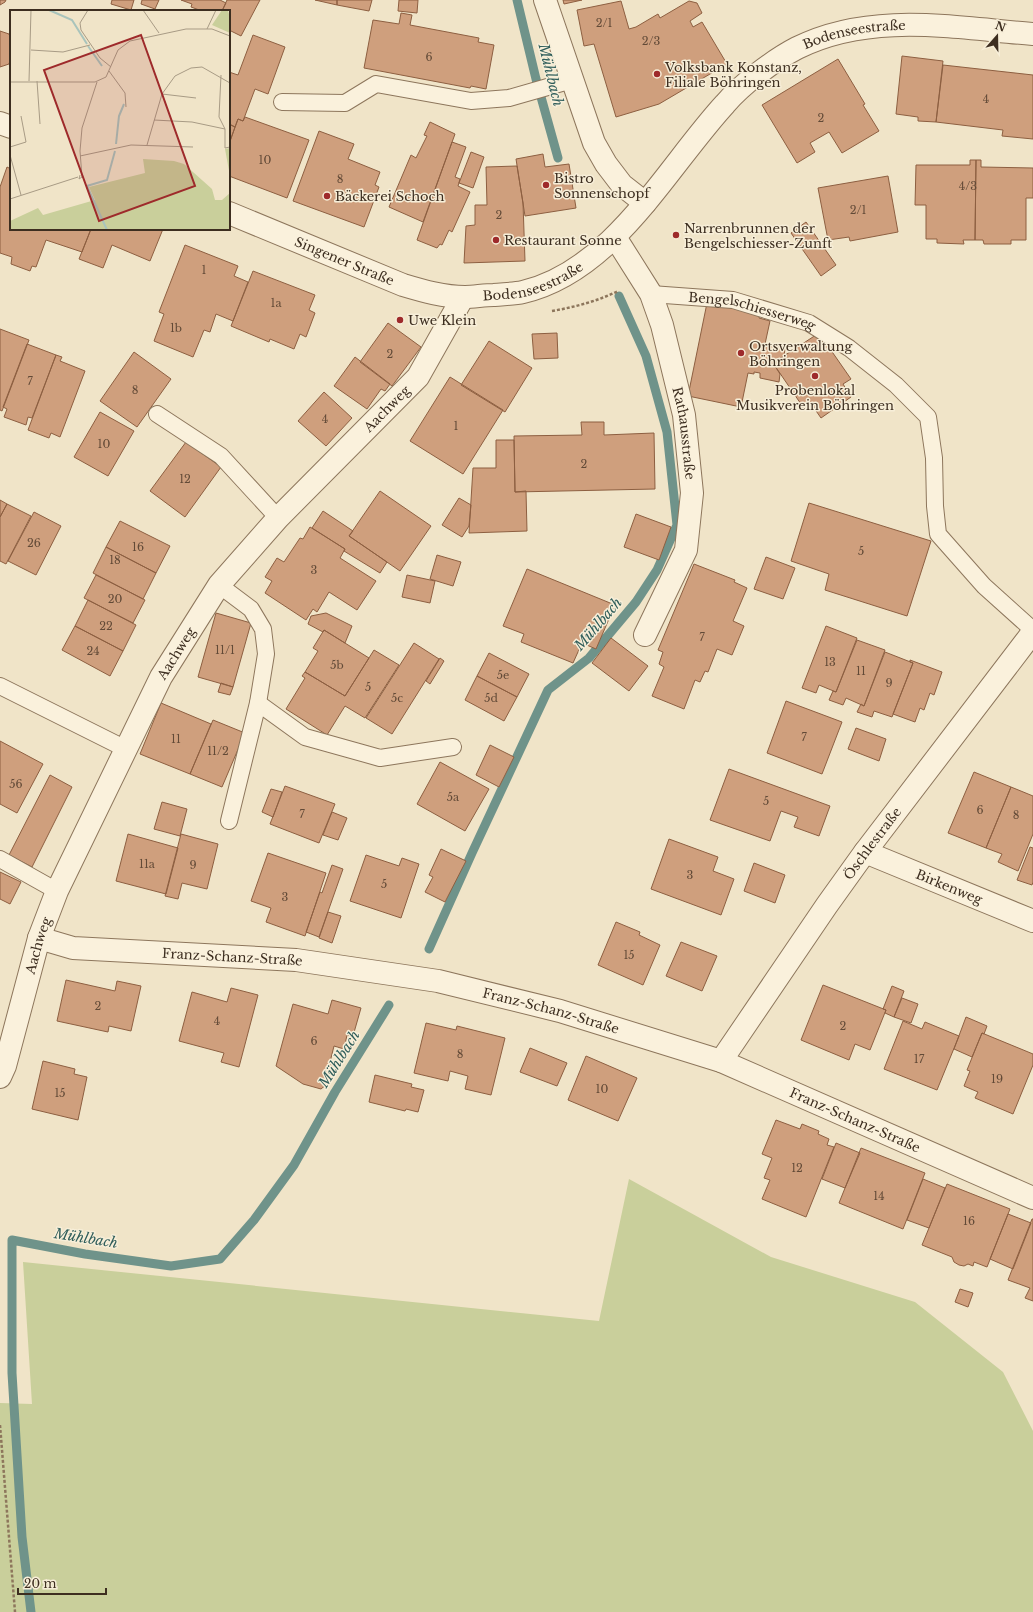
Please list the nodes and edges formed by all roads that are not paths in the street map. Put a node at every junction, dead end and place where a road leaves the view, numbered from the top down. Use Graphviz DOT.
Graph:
graph roads {
  1 [pos="544,0"];
  2 [pos="1033,34"];
  3 [pos="572,80"];
  4 [pos="282,102"];
  5 [pos="0,123"];
  6 [pos="10,127"];
  7 [pos="645,203"];
  8 [pos="230,213"];
  9 [pos="614,236"];
  10 [pos="651,294"];
  11 [pos="463,297"];
  12 [pos="157,414"];
  13 [pos="278,518"];
  14 [pos="219,585"];
  15 [pos="1033,631"];
  16 [pos="645,635"];
  17 [pos="0,686"];
  18 [pos="258,702"];
  19 [pos="453,747"];
  20 [pos="126,749"];
  21 [pos="230,821"];
  22 [pos="865,852"];
  23 [pos="0,859"];
  24 [pos="57,891"];
  25 [pos="1033,921"];
  26 [pos="39,938"];
  27 [pos="720,1061"];
  28 [pos="0,1077"];
  29 [pos="1033,1198"];
  1 -- 3 [label="street"];
  2 -- 7 [label="street, Bodenseestraße"];
  3 -- 4 [label="lane"];
  3 -- 7 [label="street"];
  5 -- 6 [label="street"];
  7 -- 9 [label="street, Bodenseestraße"];
  8 -- 11 [label="street, Singener Straße"];
  9 -- 10 [label="street, Rathausstraße"];
  9 -- 11 [label="street, Bodenseestraße"];
  10 -- 15 [label="lane, Bengelschiesserweg"];
  10 -- 16 [label="street, Rathausstraße"];
  11 -- 13 [label="street, Aachweg"];
  12 -- 13 [label="lane"];
  13 -- 14 [label="street, Aachweg"];
  14 -- 18 [label="lane"];
  14 -- 20 [label="street, Aachweg"];
  15 -- 22 [label="street, Öschlestraße"];
  17 -- 20 [label="lane"];
  18 -- 19 [label="lane"];
  18 -- 21 [label="lane"];
  20 -- 24 [label="street, Aachweg"];
  22 -- 25 [label="street, Birkenweg"];
  22 -- 27 [label="street, Öschlestraße"];
  23 -- 24 [label="lane"];
  24 -- 26 [label="street, Aachweg"];
  26 -- 27 [label="street, Franz-Schanz-Straße"];
  26 -- 28 [label="street, Aachweg"];
  27 -- 29 [label="street, Franz-Schanz-Straße"];
}
